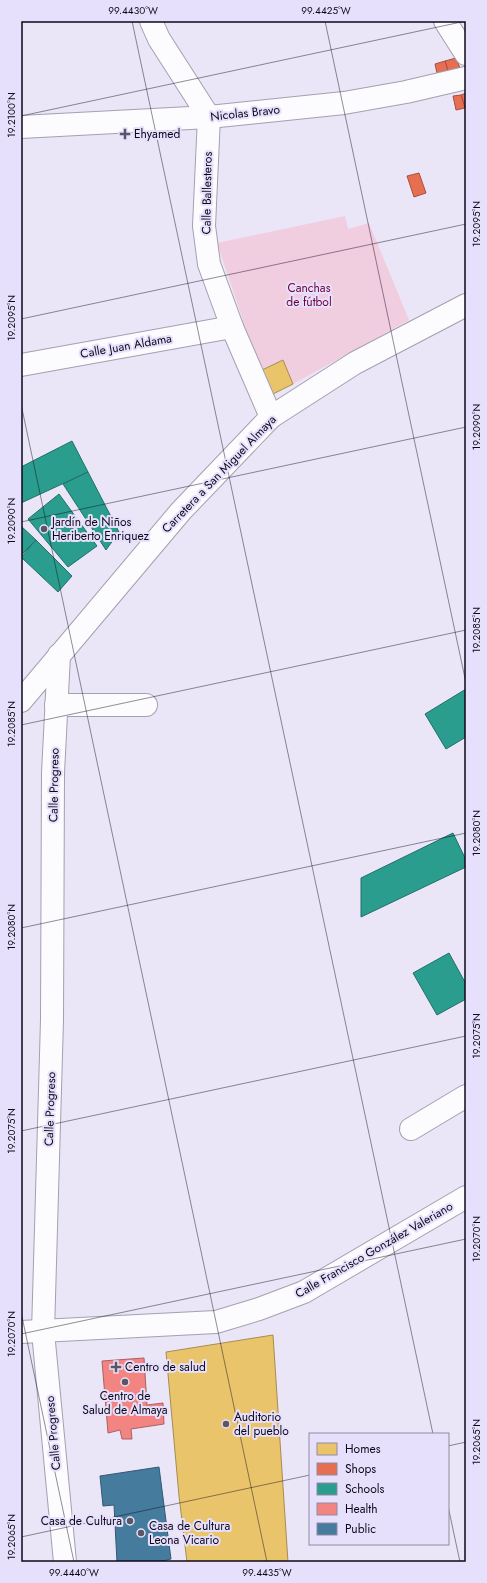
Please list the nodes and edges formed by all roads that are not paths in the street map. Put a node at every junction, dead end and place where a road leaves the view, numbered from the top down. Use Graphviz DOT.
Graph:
graph roads {
  1 [pos="151,21"];
  2 [pos="445,21"];
  3 [pos="466,54"];
  4 [pos="466,78"];
  5 [pos="209,117"];
  6 [pos="21,127"];
  7 [pos="466,305"];
  8 [pos="232,327"];
  9 [pos="21,365"];
  10 [pos="271,417"];
  11 [pos="59,655"];
  12 [pos="21,701"];
  13 [pos="56,705"];
  14 [pos="146,705"];
  15 [pos="466,1096"];
  16 [pos="411,1129"];
  17 [pos="466,1197"];
  18 [pos="21,1332"];
  19 [pos="43,1332"];
  20 [pos="65,1562"];
  1 -- 5 [label="street"];
  2 -- 3 [label="street"];
  4 -- 5 [label="street, Nicolas Bravo"];
  5 -- 6 [label="street, Nicolas Bravo"];
  5 -- 8 [label="street, Calle Ballesteros"];
  7 -- 10 [label="street, Carretera a San Miguel Almaya"];
  8 -- 9 [label="street, Calle Juan Aldama"];
  8 -- 10 [label="street, Calle Ballesteros"];
  10 -- 11 [label="street, Carretera a San Miguel Almaya"];
  11 -- 12 [label="street, Carretera a San Miguel Almaya"];
  11 -- 13 [label="street, Calle Progreso"];
  13 -- 14 [label="street"];
  13 -- 19 [label="street, Calle Progreso"];
  15 -- 16 [label="street"];
  17 -- 19 [label="street, Calle Francisco González Valeriano"];
  18 -- 19 [label="street, Calle Francisco González Valeriano"];
  19 -- 20 [label="street, Calle Progreso"];
}
